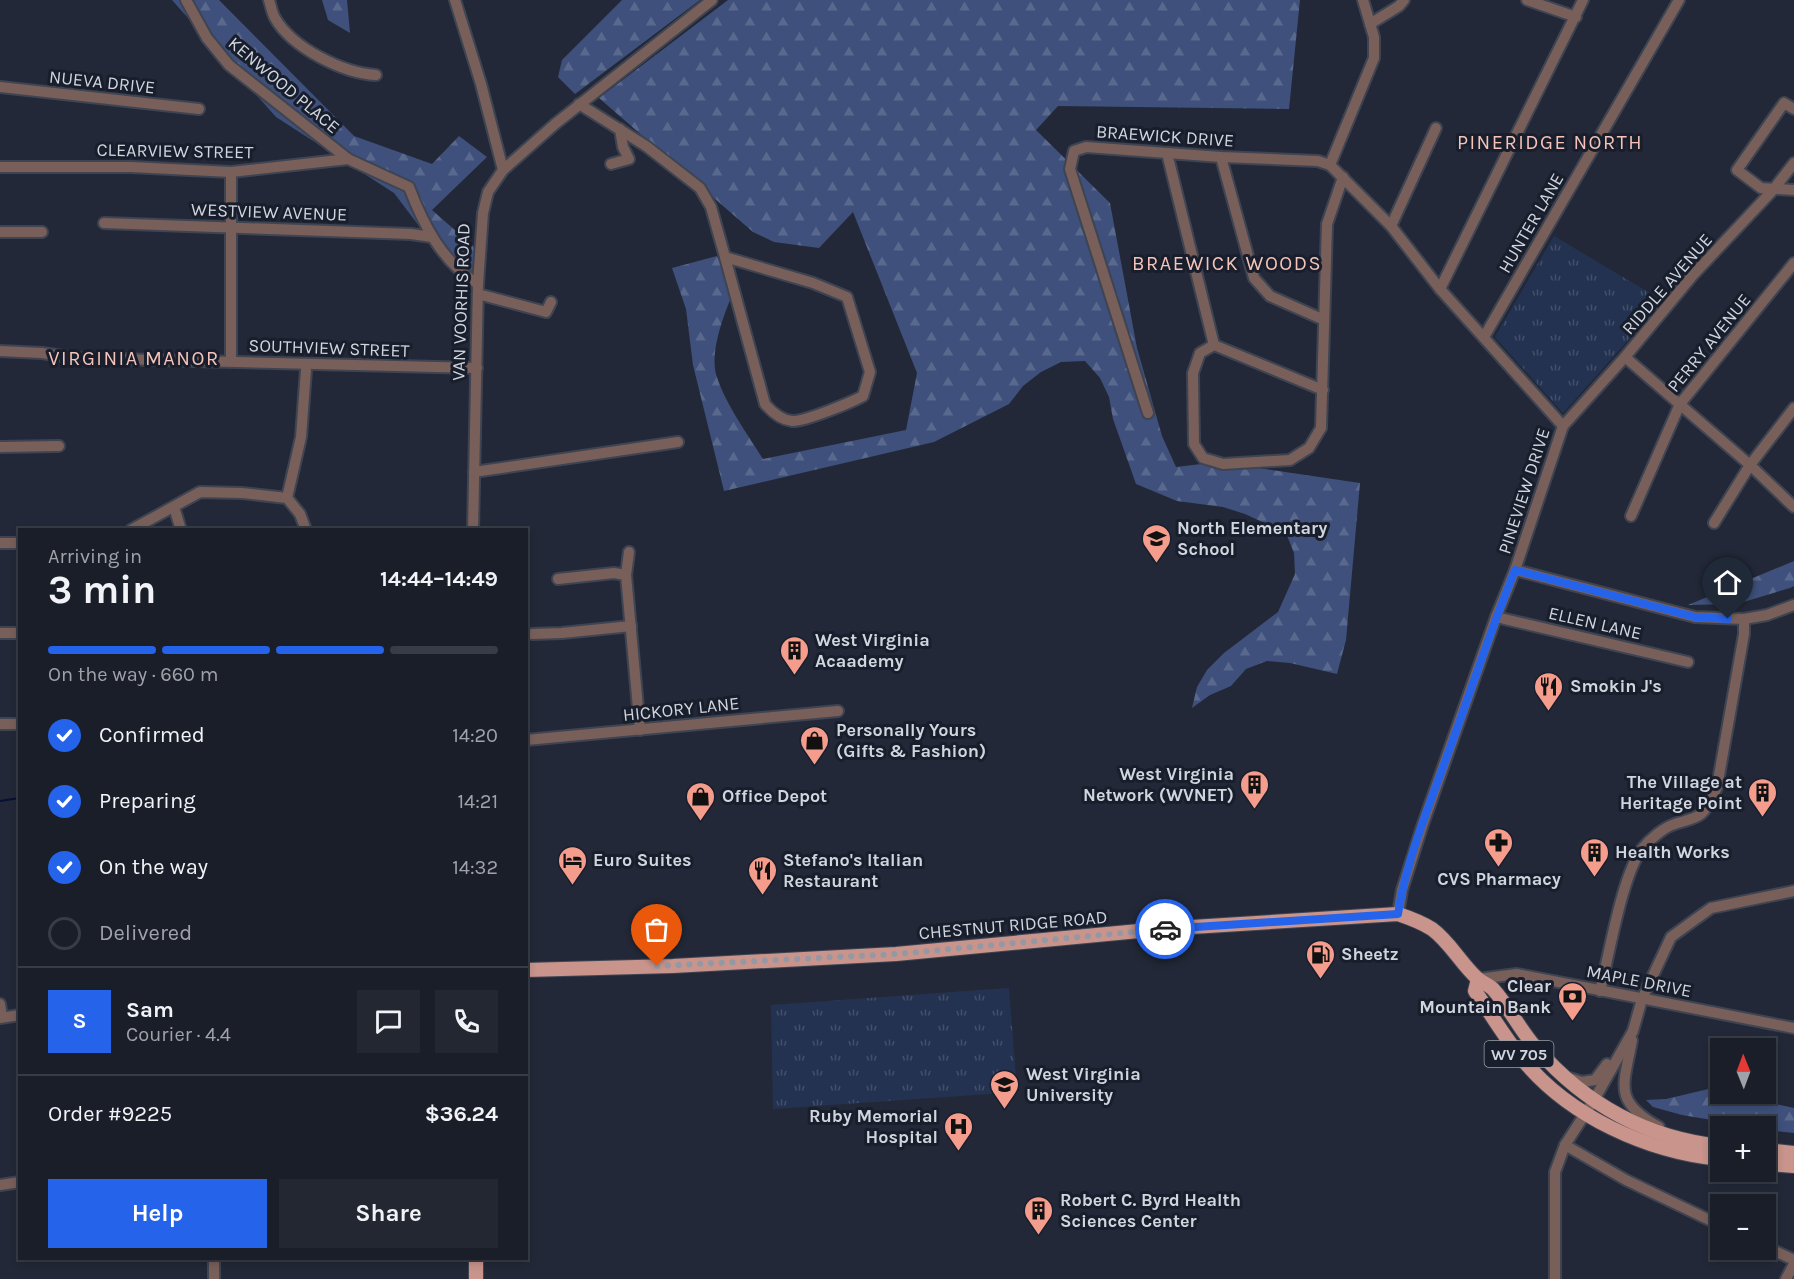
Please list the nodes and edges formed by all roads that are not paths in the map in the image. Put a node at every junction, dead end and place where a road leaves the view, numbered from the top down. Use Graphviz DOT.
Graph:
graph roads {
  1 [pos="186,0"];
  2 [pos="269,0"];
  3 [pos="455,0"];
  4 [pos="712,0"];
  5 [pos="1364,0"];
  6 [pos="1404,0"];
  7 [pos="1527,0"];
  8 [pos="1583,0"];
  9 [pos="1679,0"];
  10 [pos="1576,17"];
  11 [pos="1370,24"];
  12 [pos="376,75"];
  13 [pos="0,87"];
  14 [pos="579,104"];
  15 [pos="1794,109"];
  16 [pos="199,110"];
  17 [pos="1436,128"];
  18 [pos="620,129"];
  19 [pos="1167,153"];
  20 [pos="1221,157"];
  21 [pos="348,159"];
  22 [pos="1794,163"];
  23 [pos="610,164"];
  24 [pos="1330,165"];
  25 [pos="0,167"];
  26 [pos="503,170"];
  27 [pos="231,172"];
  28 [pos="1343,177"];
  29 [pos="1773,190"];
  30 [pos="1794,190"];
  31 [pos="104,223"];
  32 [pos="1390,226"];
  33 [pos="231,228"];
  34 [pos="0,232"];
  35 [pos="42,232"];
  36 [pos="432,237"];
  37 [pos="725,257"];
  38 [pos="1794,263"];
  39 [pos="478,289"];
  40 [pos="1440,289"];
  41 [pos="551,302"];
  42 [pos="1322,319"];
  43 [pos="1484,337"];
  44 [pos="1214,345"];
  45 [pos="0,351"];
  46 [pos="1625,357"];
  47 [pos="231,362"];
  48 [pos="477,368"];
  49 [pos="306,370"];
  50 [pos="1323,390"];
  51 [pos="1680,404"];
  52 [pos="1794,408"];
  53 [pos="1148,413"];
  54 [pos="1563,426"];
  55 [pos="678,442"];
  56 [pos="59,446"];
  57 [pos="0,447"];
  58 [pos="1750,465"];
  59 [pos="474,472"];
  60 [pos="287,498"];
  61 [pos="174,507"];
  62 [pos="1794,507"];
  63 [pos="1631,516"];
  64 [pos="1714,523"];
  65 [pos="135,528"];
  66 [pos="180,528"];
  67 [pos="305,528"];
  68 [pos="473,528"];
  69 [pos="0,543"];
  70 [pos="18,543"];
  71 [pos="629,552"];
  72 [pos="1515,570"];
  73 [pos="626,575"];
  74 [pos="558,579"];
  75 [pos="1794,605"];
  76 [pos="1496,617"];
  77 [pos="1744,619"];
  78 [pos="631,626"];
  79 [pos="0,633"];
  80 [pos="18,633"];
  81 [pos="532,633"];
  82 [pos="1688,662"];
  83 [pos="838,711"];
  84 [pos="0,724"];
  85 [pos="18,724"];
  86 [pos="640,730"];
  87 [pos="528,740"];
  88 [pos="1794,891"];
  89 [pos="1398,914"];
  90 [pos="528,970"];
  91 [pos="551,970"];
  92 [pos="528,976"];
  93 [pos="1478,979"];
  94 [pos="1600,991"];
  95 [pos="1642,999"];
  96 [pos="0,1004"];
  97 [pos="18,1015"];
  98 [pos="1,1017"];
  99 [pos="1794,1028"];
  100 [pos="1633,1031"];
  101 [pos="1563,1075"];
  102 [pos="1594,1101"];
  103 [pos="1586,1113"];
  104 [pos="1681,1139"];
  105 [pos="1710,1144"];
  106 [pos="1565,1145"];
  107 [pos="1776,1151"];
  108 [pos="1794,1153"];
  109 [pos="1710,1157"];
  110 [pos="1776,1165"];
  111 [pos="1794,1166"];
  112 [pos="18,1182"];
  113 [pos="0,1185"];
  114 [pos="1710,1220"];
  115 [pos="1776,1252"];
  116 [pos="214,1260"];
  117 [pos="476,1260"];
  118 [pos="1794,1262"];
  119 [pos="214,1279"];
  120 [pos="476,1279"];
  121 [pos="1555,1279"];
  122 [pos="1786,1279"];
  1 -- 21 [label="street, KENWOOD PLACE"];
  2 -- 12 [label="street"];
  3 -- 26 [label="street"];
  4 -- 14 [label="street, VAN VOORHIS ROAD"];
  5 -- 11 [label="street"];
  6 -- 11 [label="street"];
  7 -- 10 [label="street"];
  8 -- 10 [label="street"];
  9 -- 43 [label="street, HUNTER LANE"];
  10 -- 40 [label="street"];
  11 -- 24 [label="street"];
  13 -- 16 [label="street, NUEVA DRIVE"];
  14 -- 18 [label="street"];
  14 -- 26 [label="street, VAN VOORHIS ROAD"];
  15 -- 29 [label="street"];
  17 -- 32 [label="street"];
  18 -- 23 [label="street"];
  18 -- 37 [label="street"];
  19 -- 20 [label="street, BRAEWICK DRIVE"];
  19 -- 44 [label="street"];
  19 -- 53 [label="street, BRAEWICK DRIVE"];
  20 -- 24 [label="street, BRAEWICK DRIVE"];
  20 -- 42 [label="street"];
  21 -- 27 [label="street, CLEARVIEW STREET"];
  21 -- 36 [label="street, KENWOOD PLACE"];
  22 -- 29 [label="street, RIDDLE AVENUE"];
  24 -- 28 [label="street"];
  25 -- 27 [label="street, CLEARVIEW STREET"];
  26 -- 39 [label="street, VAN VOORHIS ROAD"];
  27 -- 33 [label="street"];
  28 -- 32 [label="street, PINEVIEW DRIVE"];
  28 -- 42 [label="street"];
  29 -- 30 [label="street"];
  29 -- 46 [label="street, RIDDLE AVENUE"];
  31 -- 33 [label="street, WESTVIEW AVENUE"];
  32 -- 40 [label="street, PINEVIEW DRIVE"];
  33 -- 36 [label="street, WESTVIEW AVENUE"];
  33 -- 47 [label="street"];
  34 -- 35 [label="street"];
  36 -- 39 [label="street, KENWOOD PLACE"];
  37 -- 37 [label="street"];
  38 -- 51 [label="street, PERRY AVENUE"];
  39 -- 41 [label="street"];
  39 -- 48 [label="street, VAN VOORHIS ROAD"];
  40 -- 43 [label="street, PINEVIEW DRIVE"];
  42 -- 50 [label="street"];
  43 -- 54 [label="street, PINEVIEW DRIVE"];
  44 -- 50 [label="street"];
  44 -- 50 [label="street"];
  45 -- 47 [label="street, SOUTHVIEW STREET"];
  46 -- 51 [label="street"];
  46 -- 54 [label="street, RIDDLE AVENUE"];
  47 -- 48 [label="street, SOUTHVIEW STREET"];
  48 -- 59 [label="street, VAN VOORHIS ROAD"];
  49 -- 60 [label="street"];
  51 -- 58 [label="street"];
  51 -- 63 [label="street, PERRY AVENUE"];
  52 -- 58 [label="street"];
  54 -- 72 [label="street, PINEVIEW DRIVE"];
  55 -- 59 [label="street"];
  56 -- 57 [label="street"];
  58 -- 62 [label="street"];
  58 -- 64 [label="street"];
  59 -- 68 [label="street, VAN VOORHIS ROAD"];
  60 -- 61 [label="street"];
  60 -- 67 [label="street"];
  61 -- 65 [label="street"];
  61 -- 66 [label="street"];
  69 -- 70 [label="street"];
  71 -- 73 [label="street"];
  72 -- 76 [label="street, PINEVIEW DRIVE"];
  72 -- 77 [label="street"];
  73 -- 74 [label="street"];
  73 -- 78 [label="street"];
  75 -- 77 [label="street"];
  76 -- 82 [label="street, ELLEN LANE"];
  76 -- 89 [label="street, PINEVIEW DRIVE"];
  77 -- 94 [label="street"];
  78 -- 81 [label="street"];
  78 -- 86 [label="street"];
  79 -- 80 [label="street"];
  83 -- 86 [label="street, HICKORY LANE"];
  84 -- 85 [label="street"];
  86 -- 87 [label="street, HICKORY LANE"];
  88 -- 95 [label="street"];
  89 -- 91 [label="main road, CHESTNUT RIDGE ROAD / WV 705"];
  89 -- 93 [label="main road, CHESTNUT RIDGE ROAD / WV 705"];
  90 -- 91 [label="main road, CHESTNUT RIDGE ROAD / WV 705"];
  91 -- 92 [label="main road"];
  93 -- 94 [label="street, MAPLE DRIVE"];
  93 -- 101 [label="main road, CHESTNUT RIDGE ROAD / WV 705"];
  93 -- 103 [label="main road, CHESTNUT RIDGE ROAD / WV 705"];
  94 -- 95 [label="street, MAPLE DRIVE"];
  95 -- 99 [label="street, MAPLE DRIVE"];
  95 -- 100 [label="street"];
  96 -- 98 [label="street"];
  97 -- 98 [label="street"];
  100 -- 101 [label="street"];
  100 -- 102 [label="street"];
  100 -- 104 [label="street"];
  101 -- 102 [label="main road, CHESTNUT RIDGE ROAD / WV 705"];
  102 -- 103 [label="street"];
  102 -- 104 [label="main road, WV 705"];
  103 -- 106 [label="street"];
  103 -- 109 [label="main road, WV 705"];
  104 -- 105 [label="main road, WV 705"];
  106 -- 114 [label="street"];
  106 -- 121 [label="street"];
  107 -- 108 [label="main road"];
  110 -- 111 [label="main road"];
  112 -- 113 [label="street"];
  115 -- 118 [label="street"];
  116 -- 119 [label="street"];
  117 -- 120 [label="main road"];
  118 -- 122 [label="street"];
}
